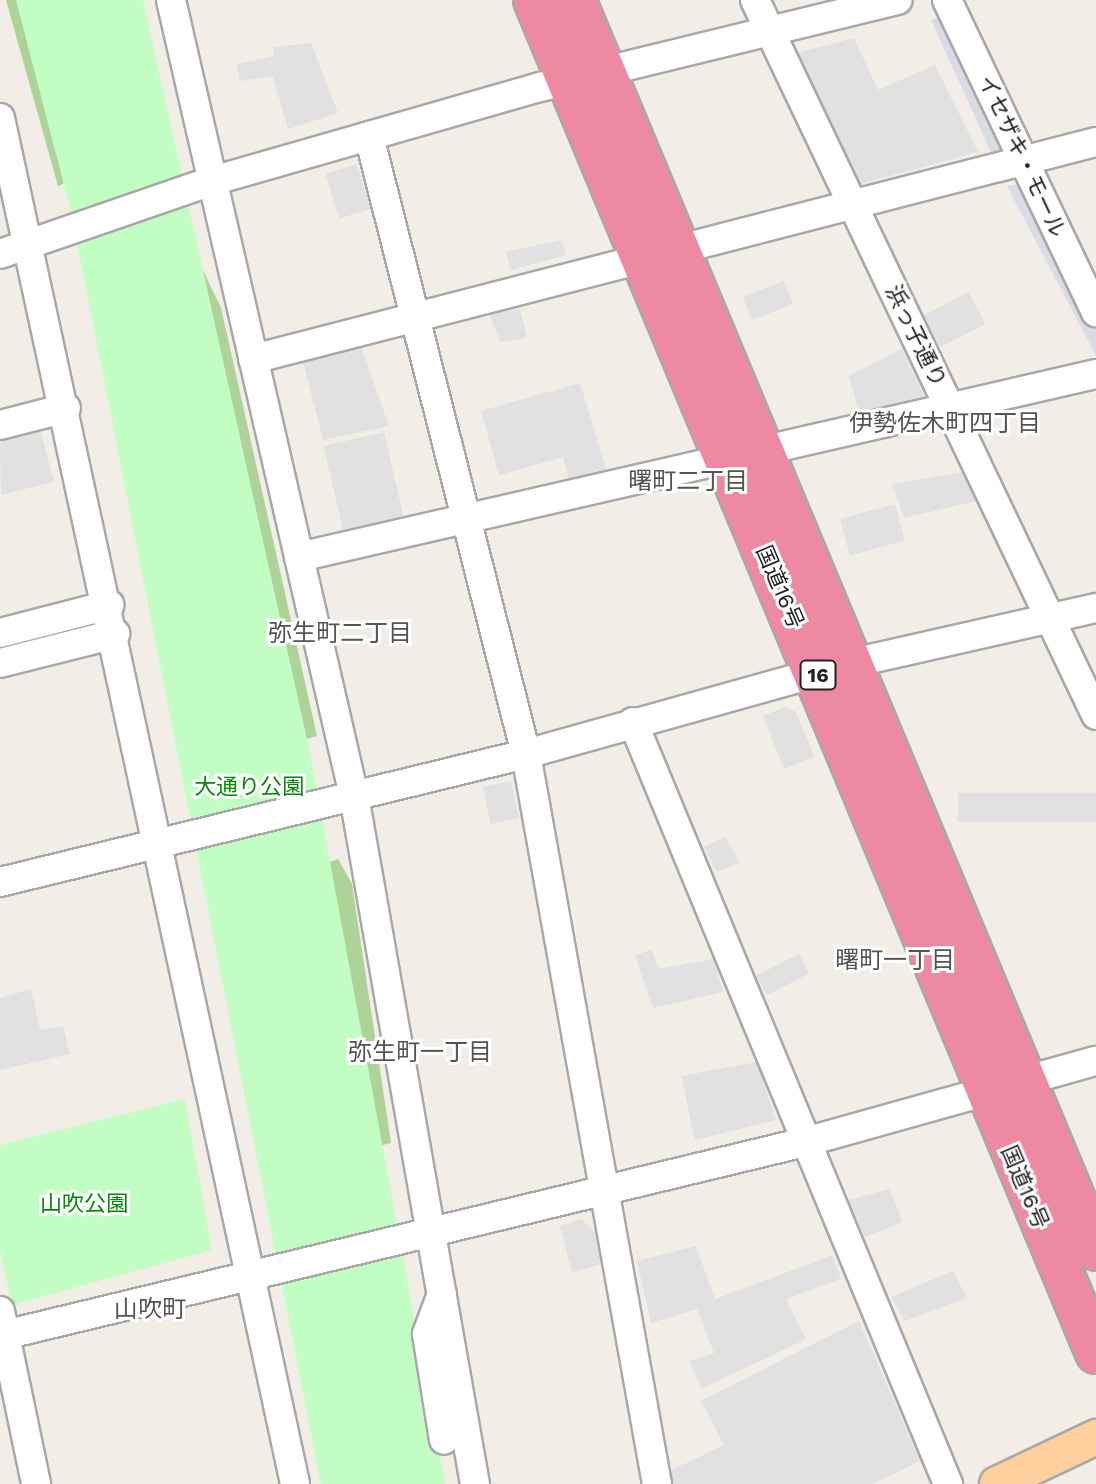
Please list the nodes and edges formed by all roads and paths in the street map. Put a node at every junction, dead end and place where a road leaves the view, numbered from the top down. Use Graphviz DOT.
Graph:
graph roads {
  1 [pos="171,0"];
  2 [pos="534,0"];
  3 [pos="575,0"];
  4 [pos="755,0"];
  5 [pos="898,0"];
  6 [pos="947,0"];
  7 [pos="771,33"];
  8 [pos="605,73"];
  9 [pos="565,80"];
  10 [pos="0,118"];
  11 [pos="369,136"];
  12 [pos="1096,142"];
  13 [pos="1024,161"];
  14 [pos="212,181"];
  15 [pos="852,206"];
  16 [pos="30,247"];
  17 [pos="0,254"];
  18 [pos="662,254"];
  19 [pos="1096,312"];
  20 [pos="418,317"];
  21 [pos="253,359"];
  22 [pos="1096,374"];
  23 [pos="66,408"];
  24 [pos="953,409"];
  25 [pos="0,425"];
  26 [pos="744,456"];
  27 [pos="469,518"];
  28 [pos="299,557"];
  29 [pos="109,605"];
  30 [pos="1096,608"];
  31 [pos="1050,619"];
  32 [pos="0,633"];
  33 [pos="115,634"];
  34 [pos="0,663"];
  35 [pos="835,668"];
  36 [pos="1096,715"];
  37 [pos="633,722"];
  38 [pos="526,754"];
  39 [pos="354,796"];
  40 [pos="158,842"];
  41 [pos="0,882"];
  42 [pos="1096,1061"];
  43 [pos="1004,1090"];
  44 [pos="805,1142"];
  45 [pos="600,1188"];
  46 [pos="433,1228"];
  47 [pos="1096,1250"];
  48 [pos="253,1273"];
  49 [pos="443,1289"];
  50 [pos="2,1327"];
  51 [pos="1096,1353"];
  52 [pos="1096,1437"];
  53 [pos="444,1440"];
  54 [pos="36,1484"];
  55 [pos="295,1484"];
  56 [pos="475,1484"];
  57 [pos="657,1484"];
  58 [pos="948,1484"];
  59 [pos="997,1484"];
  1 -- 14 [label="street"];
  2 -- 9 [label="highway, 国道16号 / 16"];
  3 -- 8 [label="highway, 国道16号 / 16"];
  4 -- 7 [label="street, 浜っ子通り"];
  5 -- 7 [label="street"];
  6 -- 13 [label="street, イセザキ・モール"];
  7 -- 8 [label="street"];
  7 -- 15 [label="street, 浜っ子通り"];
  8 -- 9 [label="street"];
  8 -- 18 [label="highway, 国道16号 / 16"];
  9 -- 11 [label="street"];
  9 -- 18 [label="highway, 国道16号 / 16"];
  10 -- 16 [label="street"];
  11 -- 14 [label="street"];
  11 -- 20 [label="street"];
  12 -- 13 [label="street"];
  13 -- 15 [label="street"];
  13 -- 19 [label="street, イセザキ・モール"];
  14 -- 16 [label="street"];
  14 -- 21 [label="street"];
  15 -- 18 [label="street"];
  15 -- 24 [label="street, 浜っ子通り"];
  16 -- 17 [label="street"];
  16 -- 23 [label="street"];
  18 -- 20 [label="street"];
  18 -- 26 [label="highway, 国道16号 / 16"];
  20 -- 21 [label="street"];
  20 -- 27 [label="street"];
  21 -- 28 [label="street"];
  22 -- 24 [label="street"];
  23 -- 25 [label="street"];
  23 -- 29 [label="street"];
  24 -- 26 [label="street"];
  24 -- 31 [label="street, 浜っ子通り"];
  26 -- 27 [label="street"];
  26 -- 35 [label="highway, 国道16号 / 16"];
  27 -- 28 [label="street"];
  27 -- 38 [label="street"];
  28 -- 39 [label="street"];
  29 -- 32 [label="street"];
  29 -- 33 [label="street"];
  30 -- 31 [label="street"];
  31 -- 35 [label="street"];
  31 -- 36 [label="street, 浜っ子通り"];
  33 -- 34 [label="street"];
  33 -- 40 [label="street"];
  35 -- 37 [label="street"];
  35 -- 43 [label="highway, 国道16号 / 16"];
  37 -- 38 [label="street"];
  37 -- 44 [label="street"];
  38 -- 39 [label="street"];
  38 -- 45 [label="street"];
  39 -- 40 [label="street"];
  39 -- 46 [label="street"];
  40 -- 41 [label="street"];
  40 -- 48 [label="street"];
  42 -- 43 [label="street"];
  43 -- 44 [label="street"];
  43 -- 47 [label="highway, 国道16号 / 16"];
  43 -- 51 [label="highway, 国道16号 / 16"];
  44 -- 45 [label="street"];
  44 -- 58 [label="street"];
  45 -- 46 [label="street"];
  45 -- 57 [label="street"];
  46 -- 48 [label="street"];
  46 -- 49 [label="street"];
  48 -- 50 [label="street"];
  48 -- 55 [label="street"];
  49 -- 53 [label="street"];
  49 -- 56 [label="street"];
  50 -- 54 [label="street"];
  52 -- 59 [label="main road"];
}
